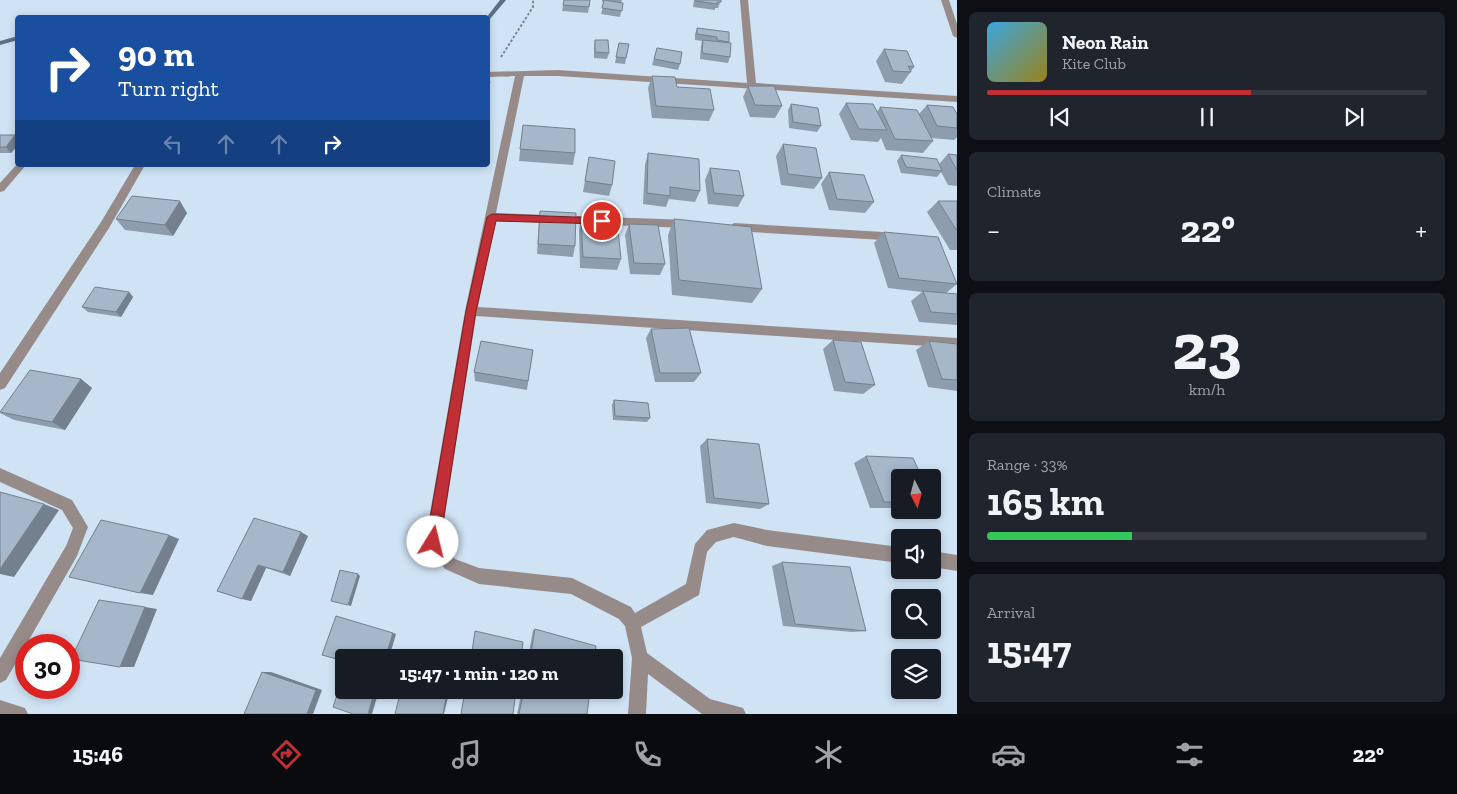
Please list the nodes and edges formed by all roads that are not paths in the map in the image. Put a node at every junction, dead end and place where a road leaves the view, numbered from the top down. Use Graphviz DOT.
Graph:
graph roads {
  1 [pos="744,0"];
  2 [pos="945,0"];
  3 [pos="957,36"];
  4 [pos="520,73"];
  5 [pos="490,74"];
  6 [pos="752,87"];
  7 [pos="957,99"];
  8 [pos="19,167"];
  9 [pos="139,167"];
  10 [pos="0,189"];
  11 [pos="492,217"];
  12 [pos="703,225"];
  13 [pos="723,226"];
  14 [pos="883,236"];
  15 [pos="471,311"];
  16 [pos="957,343"];
  17 [pos="0,384"];
  18 [pos="0,475"];
  19 [pos="891,554"];
  20 [pos="941,560"];
  21 [pos="957,563"];
  22 [pos="632,623"];
  23 [pos="640,658"];
  24 [pos="0,674"];
  25 [pos="0,709"];
  26 [pos="19,714"];
  27 [pos="638,714"];
  28 [pos="737,714"];
  1 -- 6 [label="street"];
  2 -- 3 [label="street"];
  4 -- 5 [label="street"];
  4 -- 6 [label="street"];
  4 -- 11 [label="street"];
  6 -- 7 [label="street"];
  8 -- 10 [label="street"];
  9 -- 17 [label="street"];
  11 -- 12 [label="street"];
  11 -- 15 [label="street"];
  13 -- 14 [label="street"];
  15 -- 16 [label="street"];
  15 -- 22 [label="street"];
  18 -- 24 [label="street"];
  19 -- 22 [label="street"];
  20 -- 21 [label="street"];
  22 -- 23 [label="street"];
  23 -- 27 [label="street"];
  23 -- 28 [label="street"];
  25 -- 26 [label="street"];
}
